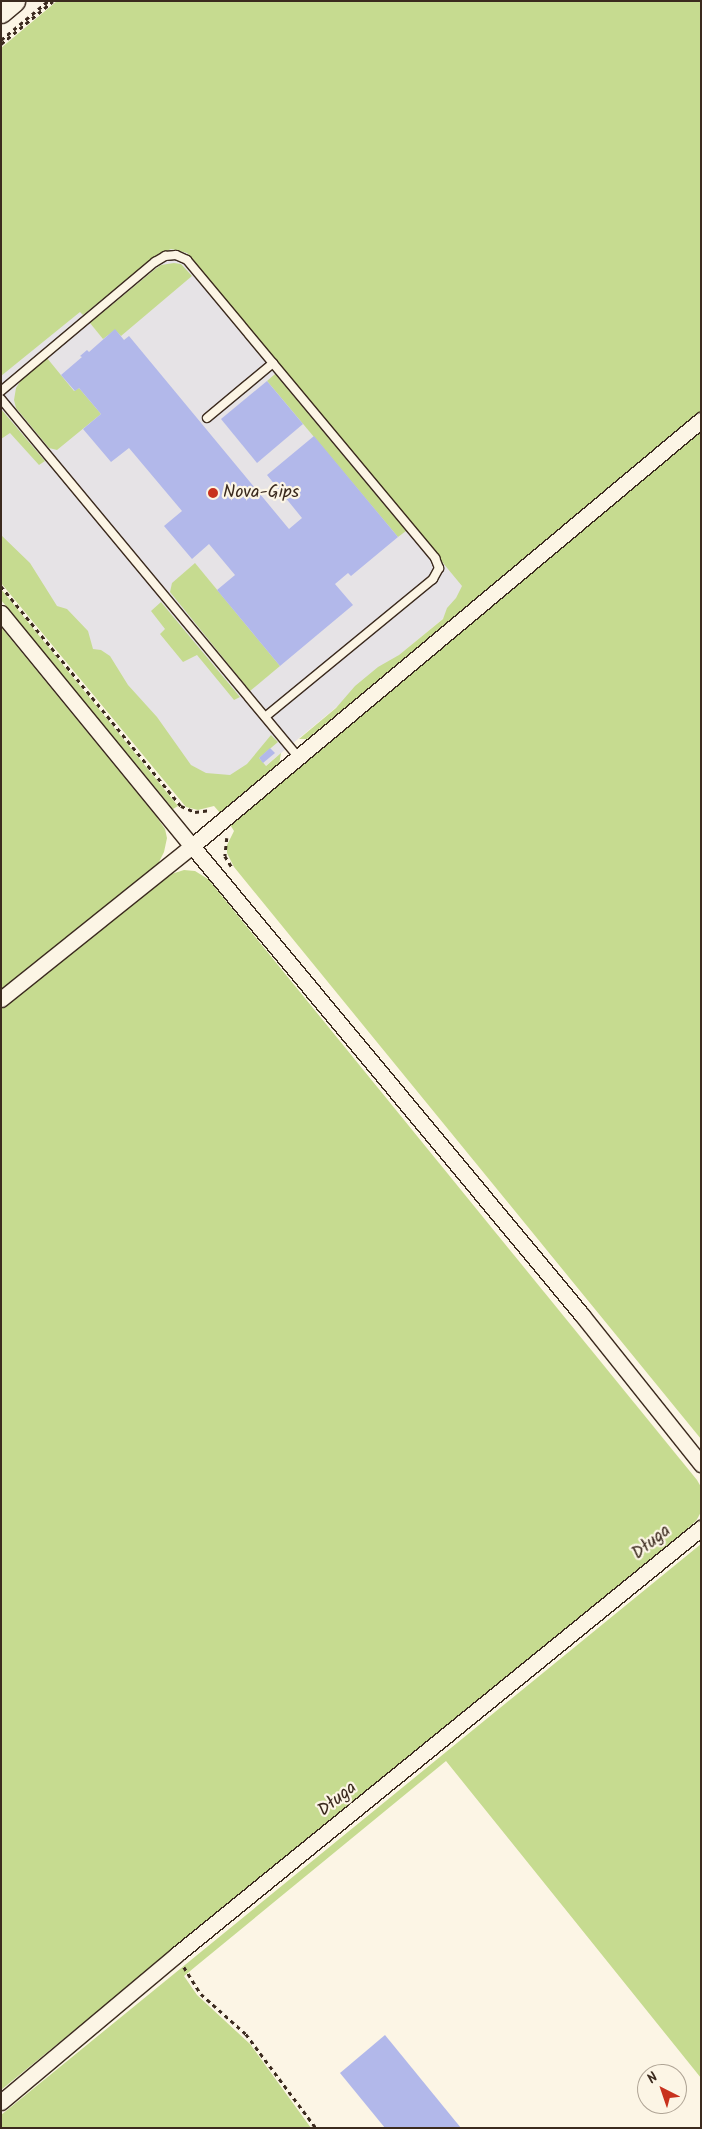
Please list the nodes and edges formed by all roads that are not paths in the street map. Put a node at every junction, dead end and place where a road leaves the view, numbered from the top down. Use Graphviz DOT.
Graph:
graph roads {
  1 [pos="14,1"];
  2 [pos="1,12"];
  3 [pos="273,363"];
  4 [pos="1,391"];
  5 [pos="1,399"];
  6 [pos="207,418"];
  7 [pos="701,420"];
  8 [pos="1,613"];
  9 [pos="265,717"];
  10 [pos="298,757"];
  11 [pos="192,846"];
  12 [pos="1,999"];
  13 [pos="701,1464"];
  14 [pos="701,1528"];
  15 [pos="1,2102"];
  1 -- 2 [label="main road"];
  3 -- 4 [label="lane"];
  3 -- 6 [label="lane"];
  3 -- 9 [label="lane"];
  5 -- 9 [label="lane"];
  7 -- 10 [label="street"];
  8 -- 11 [label="street"];
  9 -- 10 [label="lane"];
  10 -- 11 [label="street"];
  11 -- 12 [label="street"];
  11 -- 13 [label="street"];
  14 -- 15 [label="street, Długa"];
}
